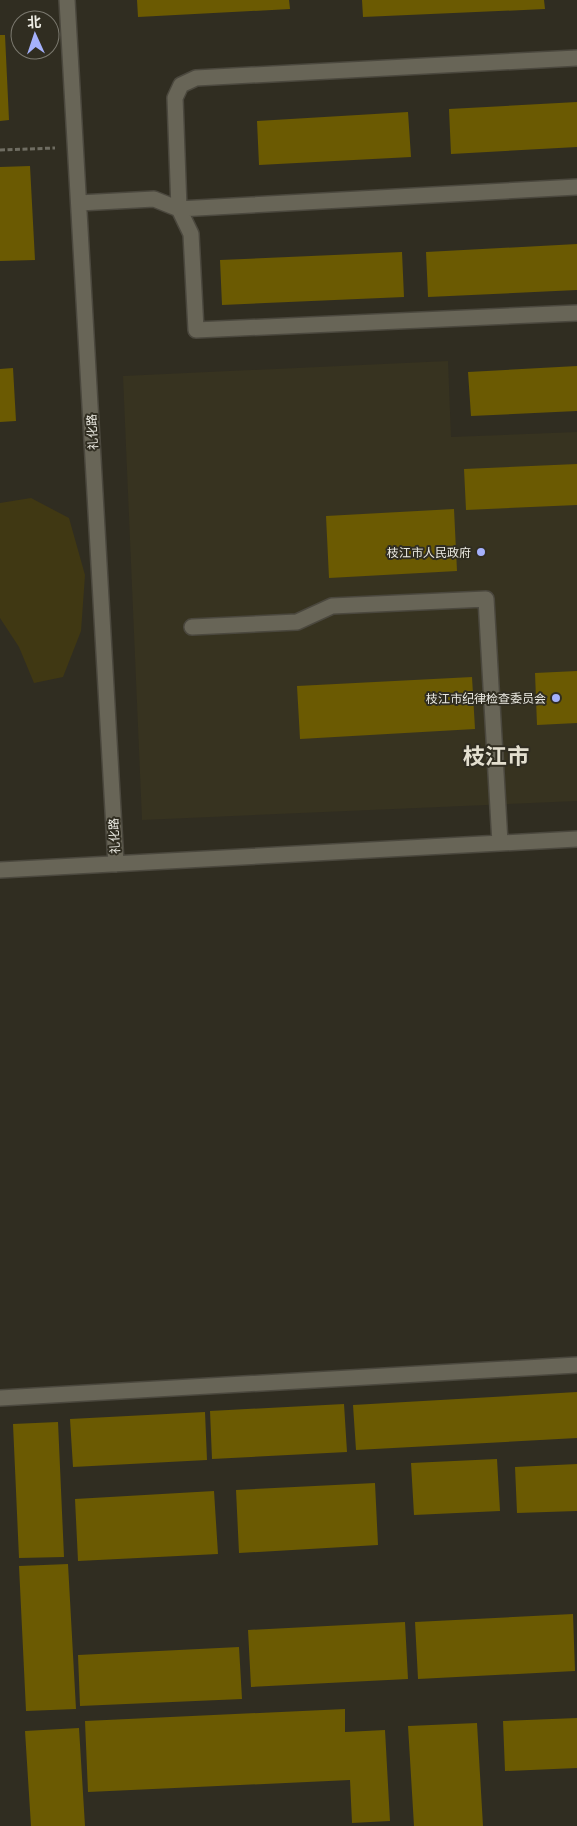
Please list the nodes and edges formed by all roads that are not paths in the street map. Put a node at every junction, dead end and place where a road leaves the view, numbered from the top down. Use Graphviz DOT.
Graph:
graph roads {
  1 [pos="67,0"];
  2 [pos="577,58"];
  3 [pos="577,187"];
  4 [pos="79,203"];
  5 [pos="179,209"];
  6 [pos="577,313"];
  7 [pos="192,627"];
  8 [pos="577,839"];
  9 [pos="500,843"];
  10 [pos="116,864"];
  11 [pos="0,870"];
  12 [pos="577,1365"];
  13 [pos="0,1398"];
  1 -- 4 [label="street, 礼化路"];
  2 -- 5 [label="street"];
  3 -- 5 [label="street"];
  4 -- 5 [label="street"];
  4 -- 10 [label="street, 礼化路"];
  5 -- 6 [label="street"];
  7 -- 9 [label="street"];
  8 -- 9 [label="street"];
  9 -- 10 [label="street"];
  10 -- 11 [label="street"];
  12 -- 13 [label="street"];
}
